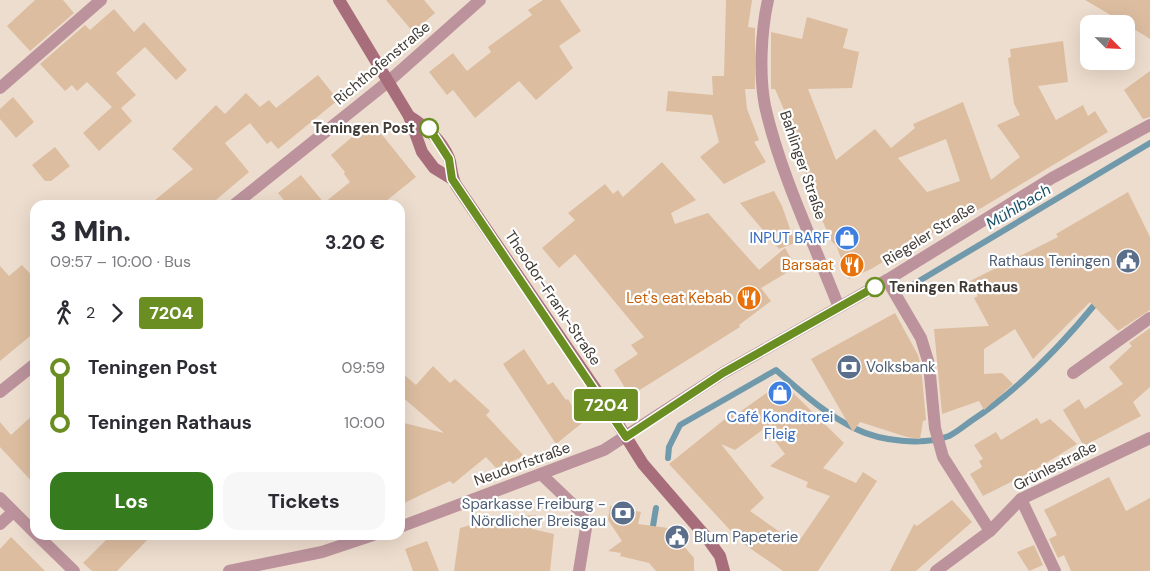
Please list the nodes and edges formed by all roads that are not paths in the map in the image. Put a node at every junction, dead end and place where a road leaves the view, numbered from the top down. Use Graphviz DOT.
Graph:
graph roads {
  1 [pos="101,0"];
  2 [pos="339,0"];
  3 [pos="480,0"];
  4 [pos="768,0"];
  5 [pos="389,81"];
  6 [pos="0,88"];
  7 [pos="409,116"];
  8 [pos="1150,124"];
  9 [pos="452,179"];
  10 [pos="240,200"];
  11 [pos="887,280"];
  12 [pos="838,305"];
  13 [pos="1150,318"];
  14 [pos="30,368"];
  15 [pos="1073,373"];
  16 [pos="0,392"];
  17 [pos="626,437"];
  18 [pos="1150,438"];
  19 [pos="541,474"];
  20 [pos="0,498"];
  21 [pos="1021,499"];
  22 [pos="13,512"];
  23 [pos="0,524"];
  24 [pos="405,525"];
  25 [pos="30,528"];
  26 [pos="990,531"];
  27 [pos="42,540"];
  28 [pos="358,540"];
  29 [pos="74,571"];
  30 [pos="229,571"];
  31 [pos="579,571"];
  32 [pos="724,571"];
  33 [pos="936,571"];
  34 [pos="1055,571"];
  1 -- 6 [label="street"];
  2 -- 5 [label="main road, Theodor-Frank-Straße"];
  3 -- 5 [label="street, Richthofenstraße"];
  4 -- 12 [label="street, Bahlinger Straße"];
  5 -- 7 [label="main road, Theodor-Frank-Straße"];
  5 -- 10 [label="street, Richthofenstraße"];
  7 -- 9 [label="main road, Theodor-Frank-Straße"];
  7 -- 9 [label="main road, Theodor-Frank-Straße"];
  8 -- 11 [label="street, Riegeler Straße"];
  9 -- 17 [label="main road, Theodor-Frank-Straße"];
  11 -- 12 [label="street, Riegeler Straße"];
  11 -- 26 [label="street"];
  12 -- 17 [label="street, Riegeler Straße"];
  13 -- 15 [label="street"];
  14 -- 16 [label="street"];
  17 -- 19 [label="street, Neudorfstraße"];
  17 -- 32 [label="main road, Theodor-Frank-Straße"];
  18 -- 21 [label="street, Grünlestraße"];
  19 -- 24 [label="street, Neudorfstraße"];
  19 -- 31 [label="street"];
  20 -- 22 [label="street"];
  21 -- 26 [label="street, Grünlestraße"];
  21 -- 34 [label="street"];
  22 -- 23 [label="street"];
  22 -- 25 [label="street"];
  26 -- 33 [label="street, Grünlestraße"];
  27 -- 29 [label="street"];
  28 -- 30 [label="street"];
}
